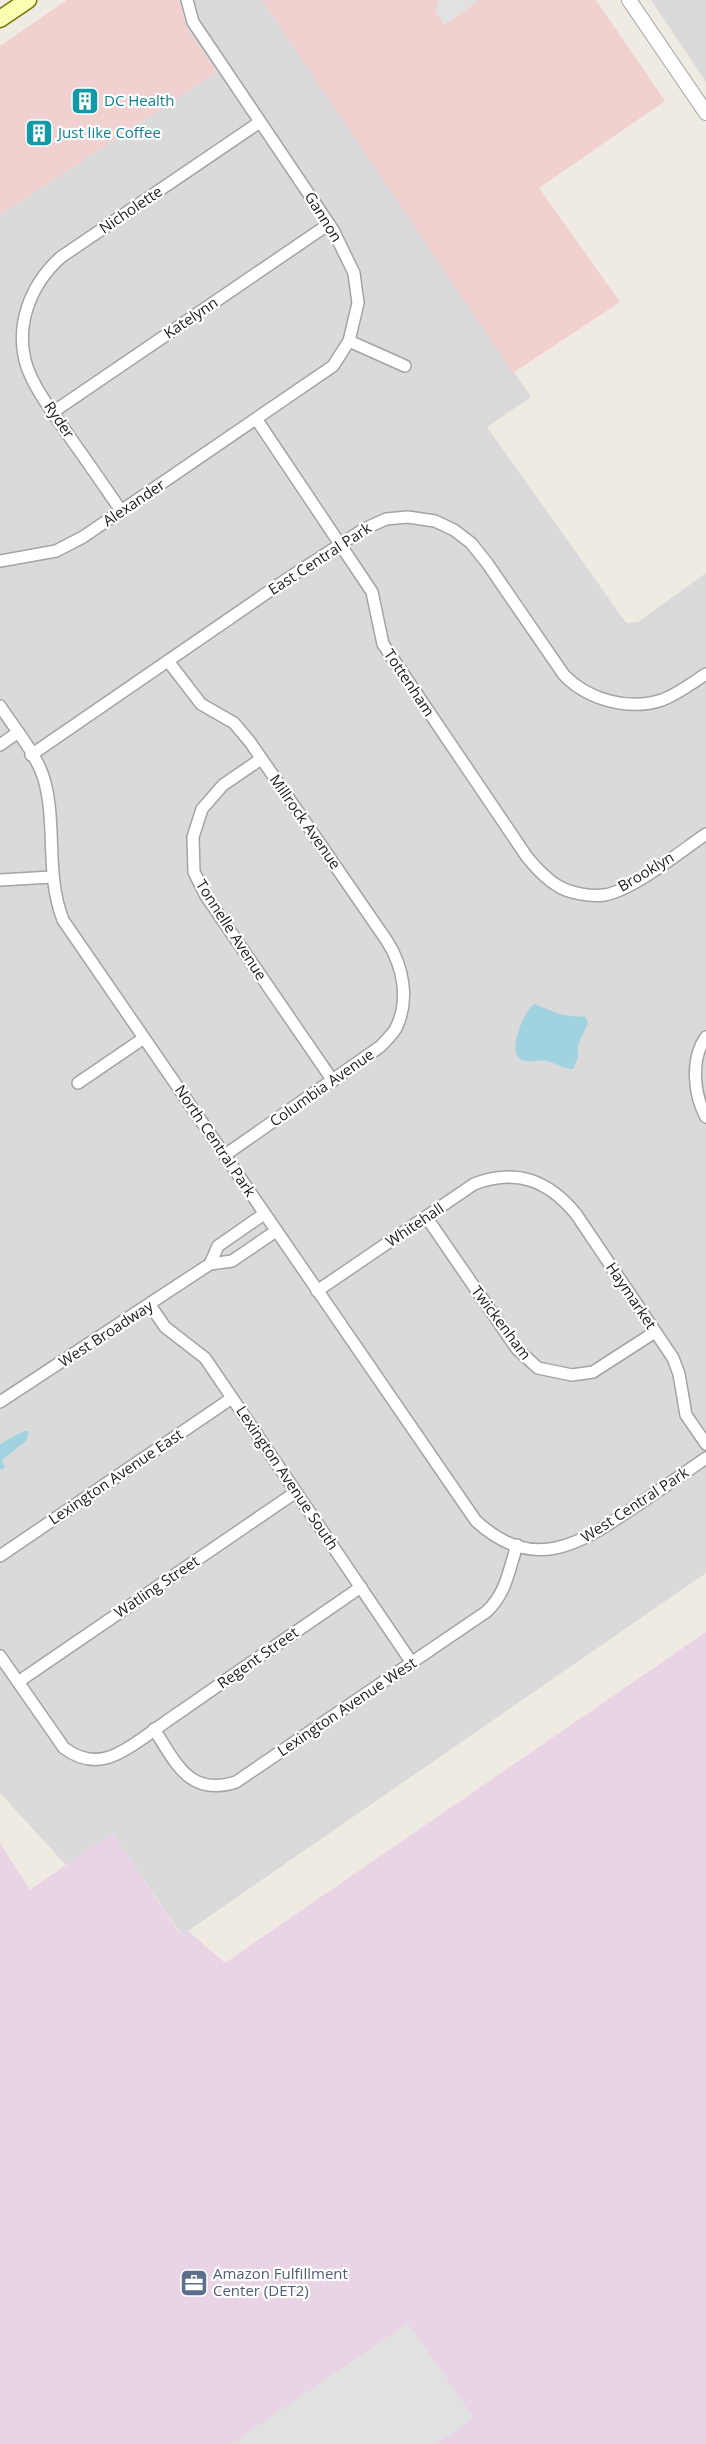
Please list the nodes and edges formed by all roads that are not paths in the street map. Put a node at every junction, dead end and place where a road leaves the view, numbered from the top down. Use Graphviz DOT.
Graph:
graph roads {
  1 [pos="28,0"];
  2 [pos="187,0"];
  3 [pos="629,0"];
  4 [pos="0,19"];
  5 [pos="706,113"];
  6 [pos="260,122"];
  7 [pos="329,224"];
  8 [pos="24,318"];
  9 [pos="349,341"];
  10 [pos="405,366"];
  11 [pos="53,412"];
  12 [pos="257,420"];
  13 [pos="122,512"];
  14 [pos="340,544"];
  15 [pos="0,561"];
  16 [pos="168,661"];
  17 [pos="706,674"];
  18 [pos="0,706"];
  19 [pos="17,733"];
  20 [pos="0,745"];
  21 [pos="31,755"];
  22 [pos="261,759"];
  23 [pos="706,834"];
  24 [pos="52,877"];
  25 [pos="0,880"];
  26 [pos="581,893"];
  27 [pos="402,1008"];
  28 [pos="706,1037"];
  29 [pos="144,1038"];
  30 [pos="333,1081"];
  31 [pos="78,1083"];
  32 [pos="706,1117"];
  33 [pos="225,1155"];
  34 [pos="518,1178"];
  35 [pos="264,1214"];
  36 [pos="427,1218"];
  37 [pos="240,1230"];
  38 [pos="276,1231"];
  39 [pos="252,1247"];
  40 [pos="210,1264"];
  41 [pos="317,1291"];
  42 [pos="150,1305"];
  43 [pos="655,1332"];
  44 [pos="232,1398"];
  45 [pos="0,1402"];
  46 [pos="706,1444"];
  47 [pos="706,1458"];
  48 [pos="296,1492"];
  49 [pos="504,1541"];
  50 [pos="517,1545"];
  51 [pos="0,1556"];
  52 [pos="361,1587"];
  53 [pos="0,1656"];
  54 [pos="412,1663"];
  55 [pos="18,1682"];
  56 [pos="154,1729"];
  1 -- 4 [label="main road"];
  2 -- 6 [label="street, Gannon"];
  3 -- 5 [label="street"];
  6 -- 7 [label="street, Gannon"];
  6 -- 8 [label="street, Nicholette"];
  7 -- 9 [label="street, Gannon"];
  7 -- 11 [label="street, Katelynn"];
  8 -- 11 [label="street, Ryder"];
  9 -- 10 [label="street"];
  9 -- 12 [label="street, Gannon"];
  11 -- 13 [label="street, Ryder"];
  12 -- 13 [label="street, Alexander"];
  12 -- 14 [label="street, Tottenham"];
  13 -- 15 [label="street, Alexander"];
  14 -- 16 [label="street, East Central Park"];
  14 -- 17 [label="street, East Central Park"];
  14 -- 26 [label="street, Tottenham"];
  16 -- 21 [label="street, East Central Park"];
  16 -- 22 [label="street, Millrock Avenue"];
  18 -- 19 [label="street, North Central Park"];
  19 -- 20 [label="street"];
  19 -- 21 [label="street, North Central Park"];
  21 -- 24 [label="street, North Central Park"];
  22 -- 27 [label="street, Millrock Avenue"];
  22 -- 30 [label="street, Tonnelle Avenue"];
  23 -- 26 [label="street, Brooklyn"];
  24 -- 25 [label="street"];
  24 -- 29 [label="street, North Central Park"];
  27 -- 30 [label="street, Columbia Avenue"];
  28 -- 32 [label="street"];
  29 -- 31 [label="street"];
  29 -- 33 [label="street, North Central Park"];
  30 -- 33 [label="street, Columbia Avenue"];
  33 -- 35 [label="street, North Central Park"];
  34 -- 36 [label="street, Whitehall"];
  34 -- 43 [label="street, Haymarket"];
  35 -- 37 [label="street, West Broadway"];
  35 -- 38 [label="street, North Central Park"];
  36 -- 41 [label="street, Whitehall"];
  36 -- 43 [label="street, Twickenham"];
  37 -- 39 [label="street"];
  37 -- 40 [label="street, West Broadway"];
  38 -- 39 [label="street, West Broadway"];
  38 -- 41 [label="street, North Central Park"];
  39 -- 40 [label="street, West Broadway"];
  40 -- 42 [label="street, West Broadway"];
  41 -- 49 [label="street, North Central Park"];
  42 -- 44 [label="street, Lexington Avenue South"];
  42 -- 45 [label="street, West Broadway"];
  43 -- 46 [label="street, Haymarket"];
  44 -- 48 [label="street, Lexington Avenue South"];
  44 -- 51 [label="street, Lexington Avenue East"];
  47 -- 50 [label="street, West Central Park"];
  48 -- 52 [label="street, Lexington Avenue South"];
  48 -- 55 [label="street, Watling Street"];
  49 -- 50 [label="street, West Central Park"];
  50 -- 54 [label="street, Lexington Avenue West"];
  52 -- 54 [label="street, Lexington Avenue South"];
  52 -- 56 [label="street, Regent Street"];
  53 -- 55 [label="street, Regent Street"];
  54 -- 56 [label="street, Lexington Avenue West"];
  55 -- 56 [label="street, Regent Street"];
}
